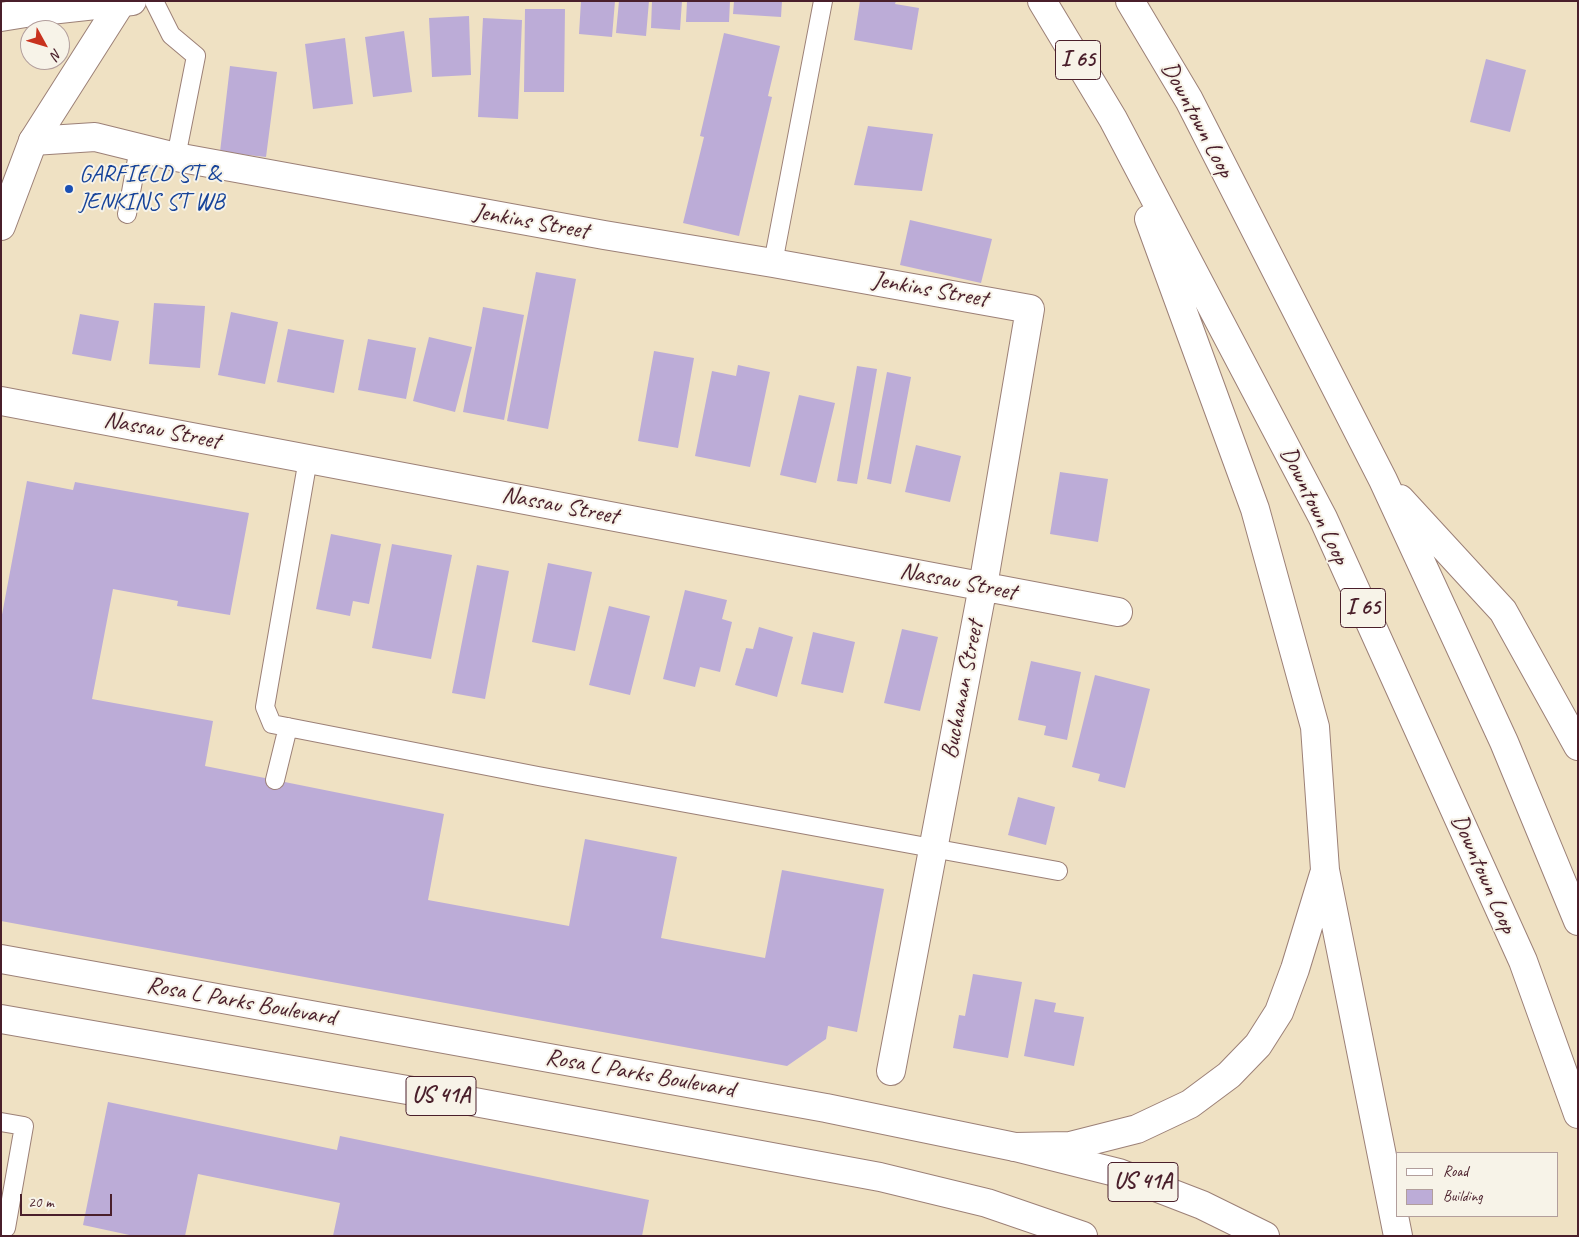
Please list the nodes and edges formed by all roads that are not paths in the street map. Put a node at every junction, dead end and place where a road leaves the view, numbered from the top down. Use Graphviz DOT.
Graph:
graph roads {
  1 [pos="154,1"];
  2 [pos="823,1"];
  3 [pos="1042,1"];
  4 [pos="1130,1"];
  5 [pos="125,2"];
  6 [pos="31,7"];
  7 [pos="1,17"];
  8 [pos="1113,119"];
  9 [pos="33,141"];
  10 [pos="138,148"];
  11 [pos="176,157"];
  12 [pos="127,214"];
  13 [pos="1,226"];
  14 [pos="773,263"];
  15 [pos="1030,309"];
  16 [pos="1,401"];
  17 [pos="308,459"];
  18 [pos="1383,480"];
  19 [pos="983,586"];
  20 [pos="1118,612"];
  21 [pos="288,727"];
  22 [pos="1578,746"];
  23 [pos="275,780"];
  24 [pos="933,848"];
  25 [pos="1325,870"];
  26 [pos="1058,871"];
  27 [pos="1578,921"];
  28 [pos="1,959"];
  29 [pos="1,1019"];
  30 [pos="891,1072"];
  31 [pos="1578,1114"];
  32 [pos="1,1122"];
  33 [pos="1015,1147"];
  34 [pos="1,1227"];
  35 [pos="1083,1236"];
  36 [pos="1265,1236"];
  37 [pos="1398,1236"];
  1 -- 11 [label="lane"];
  2 -- 14 [label="lane"];
  3 -- 8 [label="main road, Downtown Loop / I 65"];
  4 -- 18 [label="main road, Downtown Loop"];
  5 -- 6 [label="main road"];
  5 -- 9 [label="main road"];
  6 -- 7 [label="main road"];
  8 -- 25 [label="main road"];
  8 -- 31 [label="main road, Downtown Loop / I 65"];
  9 -- 10 [label="main road, Jenkins Street"];
  9 -- 13 [label="main road"];
  10 -- 11 [label="main road, Jenkins Street"];
  10 -- 12 [label="lane"];
  11 -- 14 [label="main road, Jenkins Street"];
  14 -- 15 [label="main road, Jenkins Street"];
  15 -- 19 [label="main road, Buchanan Street"];
  16 -- 17 [label="main road, Nassau Street"];
  17 -- 19 [label="main road, Nassau Street"];
  17 -- 21 [label="lane"];
  18 -- 22 [label="main road"];
  18 -- 27 [label="main road, Downtown Loop"];
  19 -- 20 [label="main road, Nassau Street"];
  19 -- 24 [label="main road, Buchanan Street"];
  21 -- 23 [label="lane"];
  21 -- 24 [label="lane"];
  24 -- 26 [label="lane"];
  24 -- 30 [label="main road, Buchanan Street"];
  25 -- 33 [label="main road"];
  25 -- 37 [label="main road"];
  28 -- 33 [label="main road, Rosa L Parks Boulevard / US 41A"];
  29 -- 35 [label="main road, US 41A"];
  32 -- 34 [label="lane"];
  33 -- 36 [label="main road, Rosa L Parks Boulevard / US 41A"];
}
